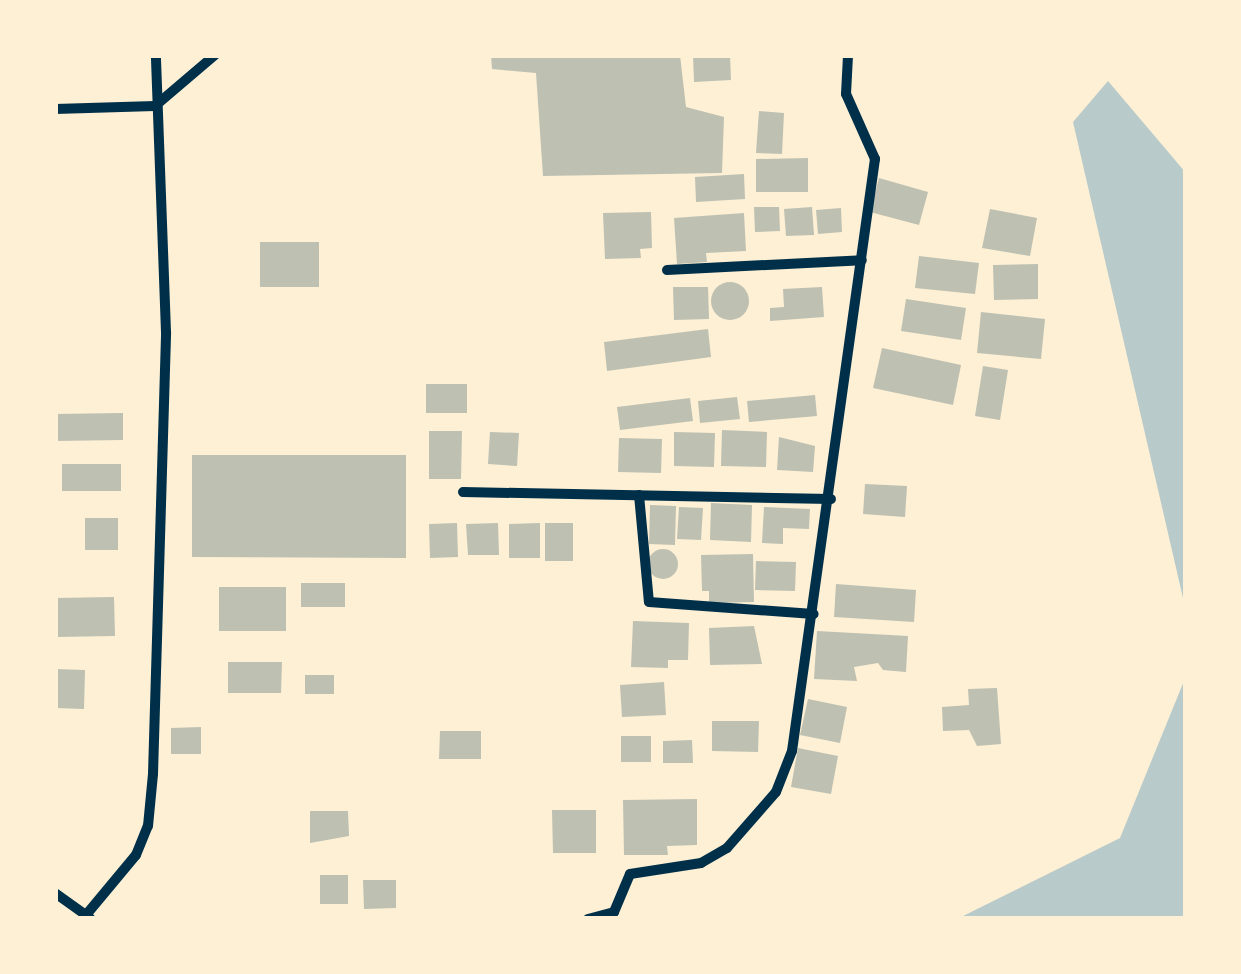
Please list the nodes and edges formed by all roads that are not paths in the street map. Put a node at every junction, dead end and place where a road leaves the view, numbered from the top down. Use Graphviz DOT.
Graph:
graph roads {
  1 [pos="156,55"];
  2 [pos="214,55"];
  3 [pos="848,55"];
  4 [pos="155,106"];
  5 [pos="55,109"];
  6 [pos="862,260"];
  7 [pos="668,270"];
  8 [pos="463,492"];
  9 [pos="639,495"];
  10 [pos="831,499"];
  11 [pos="814,614"];
  12 [pos="55,893"];
  13 [pos="89,917"];
  14 [pos="588,919"];
  1 -- 4 [label="street"];
  2 -- 4 [label="street"];
  3 -- 6 [label="street"];
  4 -- 5 [label="street"];
  4 -- 13 [label="street"];
  6 -- 7 [label="street"];
  6 -- 10 [label="street"];
  8 -- 9 [label="street"];
  9 -- 10 [label="street"];
  9 -- 11 [label="street"];
  10 -- 11 [label="street"];
  11 -- 14 [label="street"];
  12 -- 13 [label="street"];
}
